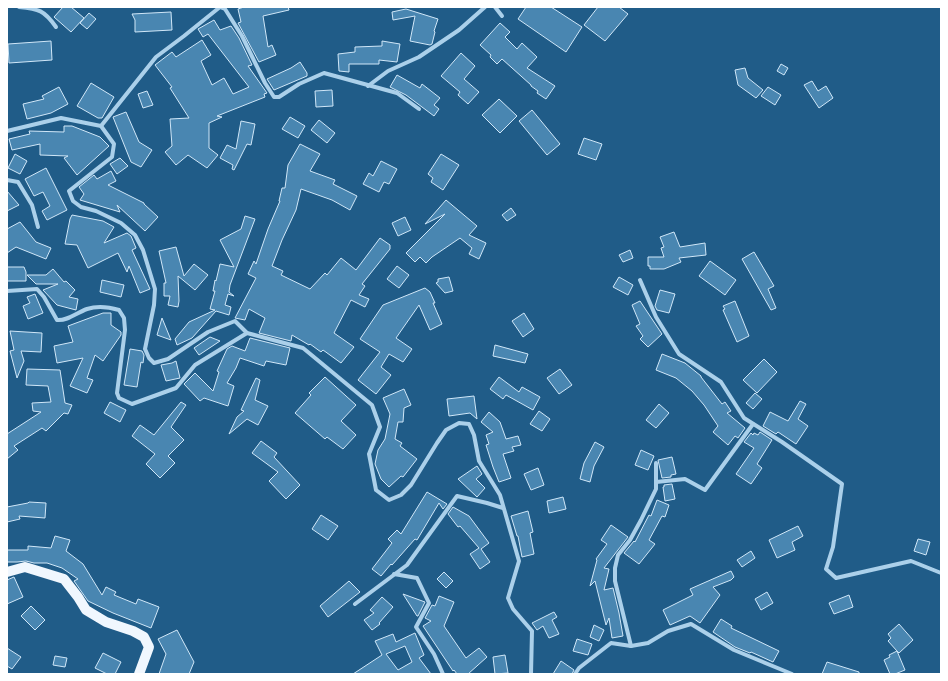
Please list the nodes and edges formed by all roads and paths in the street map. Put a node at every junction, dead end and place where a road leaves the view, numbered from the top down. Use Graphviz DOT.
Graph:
graph roads {
  1 [pos="19,7"];
  2 [pos="220,7"];
  3 [pos="485,7"];
  4 [pos="495,7"];
  5 [pos="502,16"];
  6 [pos="56,27"];
  7 [pos="368,86"];
  8 [pos="419,109"];
  9 [pos="101,126"];
  10 [pos="7,131"];
  11 [pos="7,180"];
  12 [pos="38,227"];
  13 [pos="640,280"];
  14 [pos="7,291"];
  15 [pos="247,333"];
  16 [pos="754,424"];
  17 [pos="656,463"];
  18 [pos="656,482"];
  19 [pos="503,508"];
  20 [pos="7,572"];
  21 [pos="941,573"];
  22 [pos="394,574"];
  23 [pos="355,604"];
  24 [pos="631,646"];
  25 [pos="139,674"];
  26 [pos="443,674"];
  27 [pos="531,674"];
  28 [pos="575,674"];
  29 [pos="792,674"];
  1 -- 6 [label="street"];
  2 -- 7 [label="street"];
  2 -- 9 [label="street"];
  3 -- 7 [label="street"];
  4 -- 5 [label="street"];
  7 -- 8 [label="street"];
  9 -- 10 [label="street"];
  9 -- 15 [label="street"];
  11 -- 12 [label="street"];
  13 -- 16 [label="street"];
  14 -- 15 [label="street"];
  15 -- 19 [label="street"];
  16 -- 18 [label="street"];
  16 -- 21 [label="street"];
  17 -- 18 [label="street"];
  18 -- 24 [label="street"];
  19 -- 22 [label="street"];
  19 -- 27 [label="street"];
  20 -- 25 [label="main road"];
  22 -- 23 [label="street"];
  22 -- 26 [label="street"];
  24 -- 28 [label="street"];
  24 -- 29 [label="street"];
}
